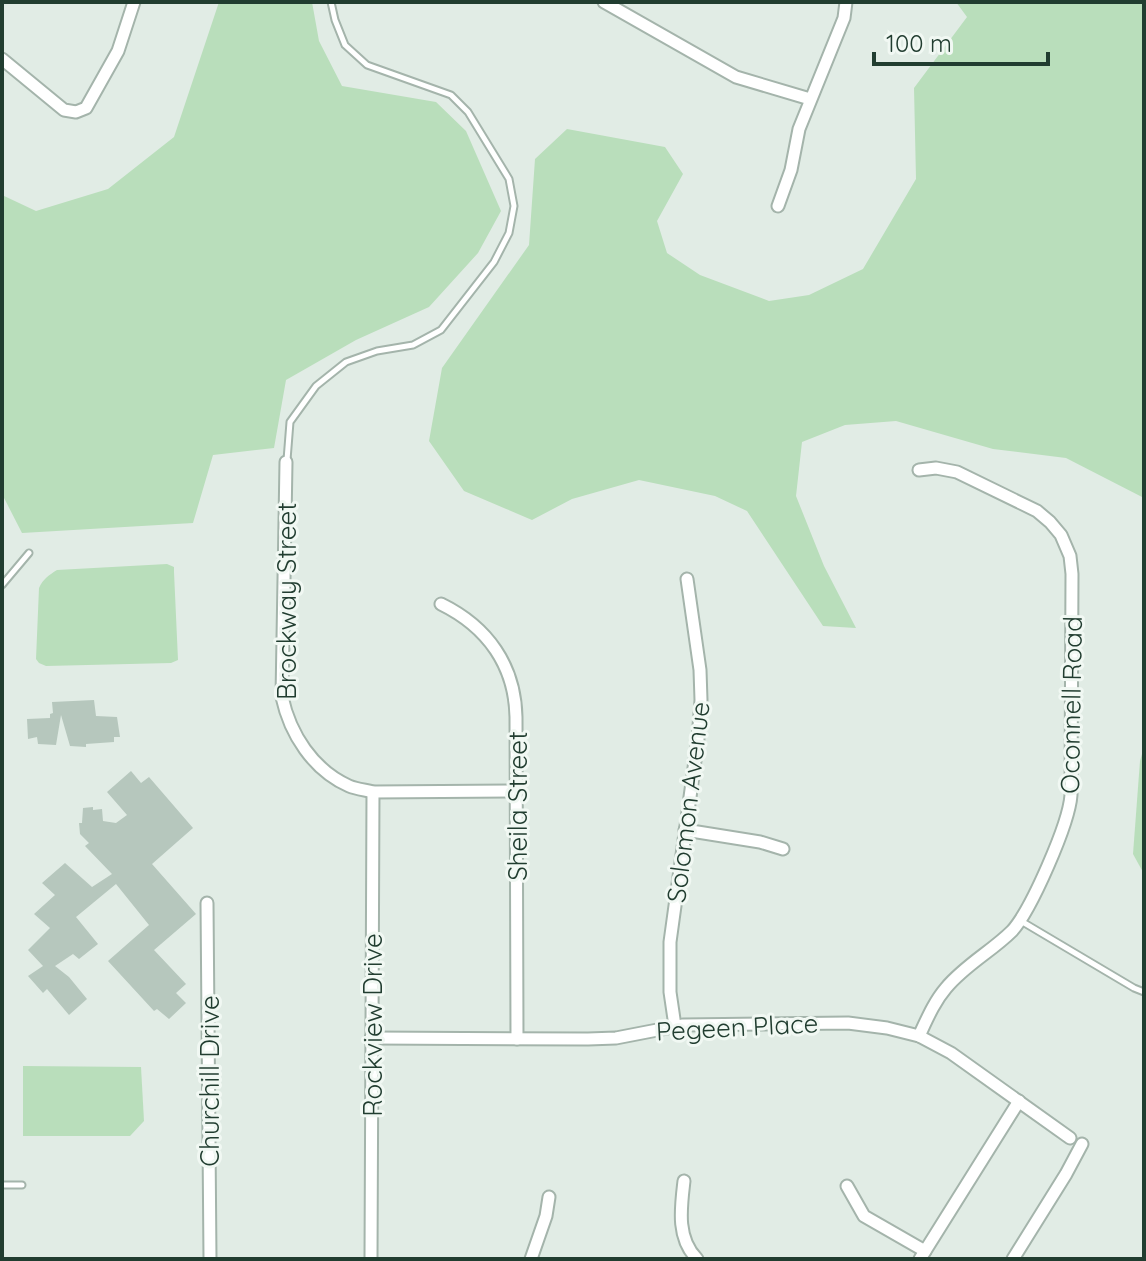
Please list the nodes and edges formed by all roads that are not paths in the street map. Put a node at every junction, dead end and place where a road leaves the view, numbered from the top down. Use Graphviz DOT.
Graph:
graph roads {
  1 [pos="134,2"];
  2 [pos="331,2"];
  3 [pos="604,2"];
  4 [pos="846,2"];
  5 [pos="2,59"];
  6 [pos="810,99"];
  7 [pos="778,206"];
  8 [pos="286,462"];
  9 [pos="919,470"];
  10 [pos="29,553"];
  11 [pos="687,579"];
  12 [pos="2,585"];
  13 [pos="441,604"];
  14 [pos="517,791"];
  15 [pos="373,792"];
  16 [pos="685,830"];
  17 [pos="783,849"];
  18 [pos="207,903"];
  19 [pos="1020,920"];
  20 [pos="1144,992"];
  21 [pos="675,1026"];
  22 [pos="919,1036"];
  23 [pos="371,1038"];
  24 [pos="517,1039"];
  25 [pos="1019,1101"];
  26 [pos="1070,1138"];
  27 [pos="1082,1144"];
  28 [pos="684,1181"];
  29 [pos="2,1185"];
  30 [pos="22,1185"];
  31 [pos="847,1186"];
  32 [pos="549,1197"];
  33 [pos="922,1255"];
  34 [pos="210,1259"];
  35 [pos="371,1259"];
  36 [pos="531,1259"];
  37 [pos="697,1259"];
  38 [pos="1013,1259"];
  1 -- 5 [label="street"];
  2 -- 8 [label="lane"];
  3 -- 6 [label="street"];
  4 -- 6 [label="street"];
  6 -- 7 [label="street"];
  8 -- 15 [label="street, Brockway Street"];
  9 -- 19 [label="street, Oconnell Road"];
  10 -- 12 [label="lane"];
  11 -- 16 [label="street, Solomon Avenue"];
  13 -- 14 [label="street, Sheila Street"];
  14 -- 15 [label="street, Brockway Street"];
  14 -- 24 [label="street, Sheila Street"];
  15 -- 23 [label="street, Rockview Drive"];
  16 -- 17 [label="street"];
  16 -- 21 [label="street, Solomon Avenue"];
  18 -- 34 [label="street, Churchill Drive"];
  19 -- 20 [label="lane"];
  19 -- 22 [label="street, Oconnell Road"];
  21 -- 22 [label="street, Pegeen Place"];
  21 -- 24 [label="street, Pegeen Place"];
  22 -- 25 [label="street, Pegeen Place"];
  23 -- 24 [label="street, Pegeen Place"];
  23 -- 35 [label="street, Rockview Drive"];
  25 -- 26 [label="street, Pegeen Place"];
  25 -- 33 [label="street"];
  27 -- 38 [label="street"];
  28 -- 37 [label="street"];
  29 -- 30 [label="lane"];
  31 -- 33 [label="street"];
  32 -- 36 [label="street"];
}
